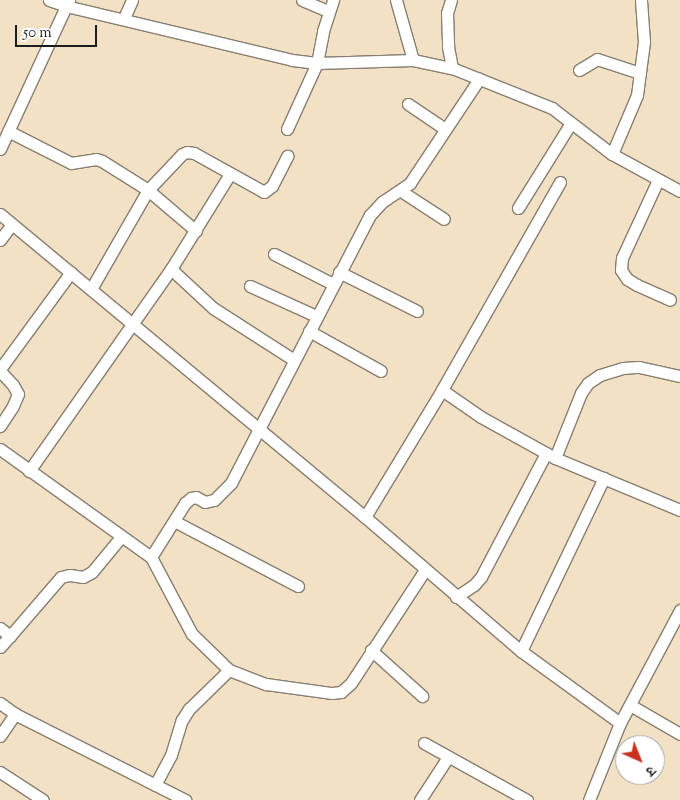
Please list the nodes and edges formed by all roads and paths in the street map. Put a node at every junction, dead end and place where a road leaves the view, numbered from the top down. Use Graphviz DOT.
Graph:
graph roads {
  1 [pos="49,0"];
  2 [pos="132,0"];
  3 [pos="302,0"];
  4 [pos="396,0"];
  5 [pos="451,0"];
  6 [pos="641,0"];
  7 [pos="68,3"];
  8 [pos="331,5"];
  9 [pos="124,18"];
  10 [pos="413,60"];
  11 [pos="317,62"];
  12 [pos="452,68"];
  13 [pos="579,70"];
  14 [pos="640,74"];
  15 [pos="479,79"];
  16 [pos="408,104"];
  17 [pos="571,123"];
  18 [pos="288,129"];
  19 [pos="445,129"];
  20 [pos="8,131"];
  21 [pos="0,149"];
  22 [pos="612,154"];
  23 [pos="287,156"];
  24 [pos="230,174"];
  25 [pos="658,180"];
  26 [pos="560,182"];
  27 [pos="148,190"];
  28 [pos="401,191"];
  29 [pos="680,191"];
  30 [pos="518,208"];
  31 [pos="0,214"];
  32 [pos="444,219"];
  33 [pos="12,224"];
  34 [pos="196,231"];
  35 [pos="0,240"];
  36 [pos="274,254"];
  37 [pos="171,270"];
  38 [pos="71,272"];
  39 [pos="339,272"];
  40 [pos="333,284"];
  41 [pos="250,286"];
  42 [pos="91,289"];
  43 [pos="670,300"];
  44 [pos="418,312"];
  45 [pos="316,316"];
  46 [pos="132,323"];
  47 [pos="309,331"];
  48 [pos="294,360"];
  49 [pos="0,370"];
  50 [pos="381,371"];
  51 [pos="680,376"];
  52 [pos="442,390"];
  53 [pos="0,426"];
  54 [pos="259,429"];
  55 [pos="0,449"];
  56 [pos="550,455"];
  57 [pos="29,471"];
  58 [pos="604,478"];
  59 [pos="680,510"];
  60 [pos="365,517"];
  61 [pos="174,521"];
  62 [pos="121,537"];
  63 [pos="151,557"];
  64 [pos="425,570"];
  65 [pos="298,586"];
  66 [pos="456,597"];
  67 [pos="680,610"];
  68 [pos="0,628"];
  69 [pos="676,628"];
  70 [pos="10,636"];
  71 [pos="0,647"];
  72 [pos="371,650"];
  73 [pos="521,651"];
  74 [pos="229,670"];
  75 [pos="422,696"];
  76 [pos="0,703"];
  77 [pos="630,705"];
  78 [pos="15,714"];
  79 [pos="620,723"];
  80 [pos="680,734"];
  81 [pos="0,736"];
  82 [pos="424,743"];
  83 [pos="448,757"];
  84 [pos="0,772"];
  85 [pos="155,785"];
  86 [pos="43,800"];
  87 [pos="185,800"];
  88 [pos="420,800"];
  89 [pos="527,800"];
  90 [pos="589,800"];
  1 -- 7 [label="street"];
  2 -- 9 [label="street"];
  3 -- 8 [label="street"];
  4 -- 10 [label="street"];
  5 -- 12 [label="street"];
  6 -- 14 [label="street"];
  7 -- 9 [label="street"];
  7 -- 20 [label="street"];
  8 -- 11 [label="street"];
  9 -- 11 [label="street"];
  10 -- 11 [label="street"];
  10 -- 12 [label="street"];
  11 -- 18 [label="street"];
  12 -- 15 [label="street"];
  13 -- 14 [label="street"];
  14 -- 22 [label="street"];
  15 -- 17 [label="street"];
  15 -- 19 [label="street"];
  16 -- 19 [label="street"];
  17 -- 22 [label="street"];
  17 -- 30 [label="street"];
  19 -- 28 [label="street"];
  20 -- 21 [label="street"];
  20 -- 27 [label="street"];
  22 -- 25 [label="street"];
  23 -- 24 [label="street"];
  24 -- 27 [label="street"];
  24 -- 34 [label="street"];
  25 -- 29 [label="street"];
  25 -- 43 [label="street"];
  26 -- 52 [label="street"];
  27 -- 34 [label="street"];
  27 -- 42 [label="street"];
  28 -- 32 [label="street"];
  28 -- 39 [label="street"];
  31 -- 33 [label="street"];
  33 -- 35 [label="street"];
  33 -- 38 [label="street"];
  34 -- 37 [label="street"];
  36 -- 40 [label="street"];
  37 -- 46 [label="street"];
  37 -- 48 [label="street"];
  38 -- 42 [label="street"];
  38 -- 49 [label="street"];
  39 -- 40 [label="street"];
  39 -- 44 [label="street"];
  40 -- 45 [label="street"];
  41 -- 45 [label="street"];
  42 -- 46 [label="street"];
  45 -- 47 [label="street"];
  46 -- 54 [label="street"];
  46 -- 57 [label="street"];
  47 -- 48 [label="street"];
  47 -- 50 [label="street"];
  48 -- 54 [label="street"];
  49 -- 53 [label="street"];
  51 -- 56 [label="street"];
  52 -- 56 [label="street"];
  52 -- 60 [label="street"];
  54 -- 60 [label="street"];
  54 -- 61 [label="street"];
  55 -- 57 [label="street"];
  56 -- 58 [label="street"];
  56 -- 66 [label="street"];
  57 -- 62 [label="street"];
  58 -- 59 [label="street"];
  58 -- 73 [label="street"];
  60 -- 64 [label="street"];
  61 -- 63 [label="street"];
  61 -- 65 [label="street"];
  62 -- 63 [label="street"];
  62 -- 70 [label="street"];
  63 -- 74 [label="street"];
  64 -- 66 [label="street"];
  64 -- 72 [label="street"];
  66 -- 73 [label="street"];
  67 -- 69 [label="street"];
  68 -- 70 [label="street"];
  69 -- 77 [label="street"];
  70 -- 71 [label="street"];
  72 -- 74 [label="street"];
  72 -- 75 [label="street"];
  73 -- 79 [label="street"];
  74 -- 85 [label="street"];
  76 -- 78 [label="street"];
  77 -- 79 [label="street"];
  77 -- 80 [label="street"];
  78 -- 81 [label="street"];
  78 -- 85 [label="street"];
  79 -- 90 [label="street"];
  82 -- 83 [label="street"];
  83 -- 88 [label="street"];
  83 -- 89 [label="street"];
  84 -- 86 [label="street"];
  85 -- 87 [label="street"];
}
